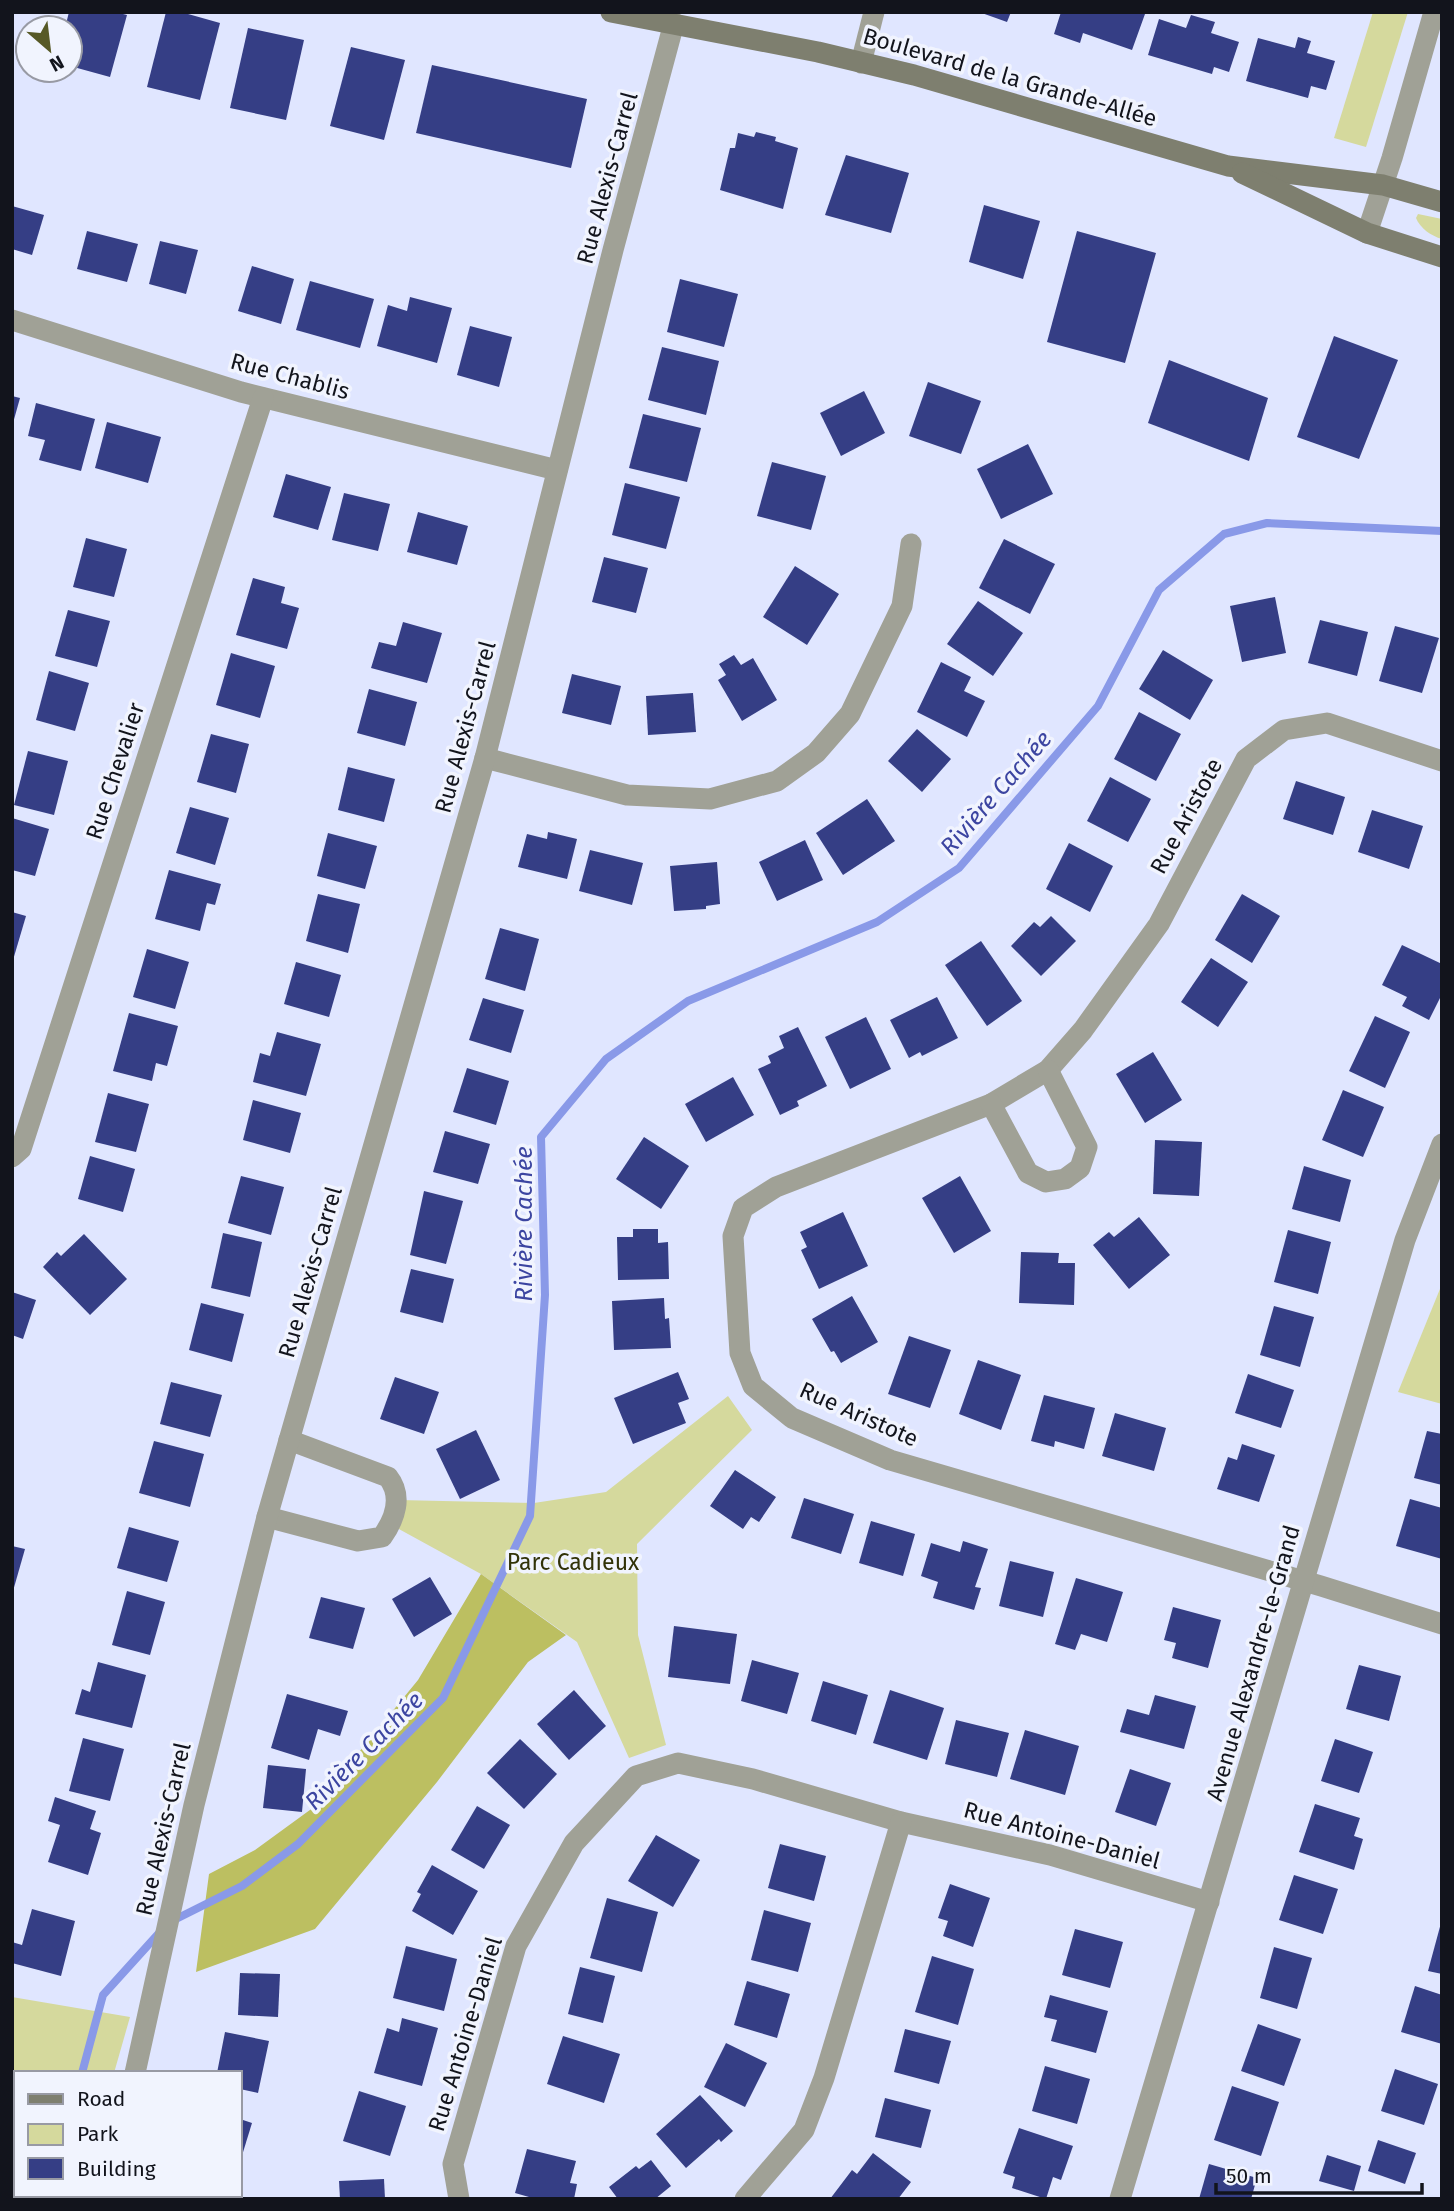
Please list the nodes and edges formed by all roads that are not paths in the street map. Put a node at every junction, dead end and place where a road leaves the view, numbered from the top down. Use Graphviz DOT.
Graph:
graph roads {
  1 [pos="611,12"];
  2 [pos="874,12"];
  3 [pos="1434,12"];
  4 [pos="674,23"];
  5 [pos="861,62"];
  6 [pos="1228,166"];
  7 [pos="1383,185"];
  8 [pos="1442,202"];
  9 [pos="1367,233"];
  10 [pos="1442,257"];
  11 [pos="12,320"];
  12 [pos="263,398"];
  13 [pos="558,470"];
  14 [pos="911,544"];
  15 [pos="485,758"];
  16 [pos="1442,761"];
  17 [pos="1048,1070"];
  18 [pos="991,1104"];
  19 [pos="1442,1144"];
  20 [pos="12,1157"];
  21 [pos="289,1440"];
  22 [pos="267,1517"];
  23 [pos="1304,1581"];
  24 [pos="1442,1625"];
  25 [pos="901,1822"];
  26 [pos="1209,1902"];
  27 [pos="135,2071"];
  28 [pos="459,2199"];
  29 [pos="745,2199"];
  30 [pos="1120,2199"];
  1 -- 4 [label="street, Boulevard de la Grande-Allée"];
  2 -- 5 [label="street"];
  3 -- 7 [label="street"];
  4 -- 5 [label="street, Boulevard de la Grande-Allée"];
  4 -- 13 [label="street, Rue Alexis-Carrel"];
  5 -- 6 [label="street, Boulevard de la Grande-Allée"];
  6 -- 7 [label="street, Boulevard de la Grande-Allée"];
  6 -- 9 [label="street, Boulevard de la Grande-Allée"];
  7 -- 8 [label="street, Boulevard de la Grande-Allée"];
  7 -- 9 [label="street"];
  9 -- 10 [label="street, Boulevard de la Grande-Allée"];
  11 -- 12 [label="street, Rue Chablis"];
  12 -- 13 [label="street, Rue Chablis"];
  12 -- 20 [label="street, Rue Chevalier"];
  13 -- 15 [label="street, Rue Alexis-Carrel"];
  14 -- 15 [label="street"];
  15 -- 21 [label="street, Rue Alexis-Carrel"];
  16 -- 17 [label="street, Rue Aristote"];
  17 -- 18 [label="street, Rue Aristote"];
  17 -- 18 [label="street"];
  18 -- 23 [label="street, Rue Aristote"];
  19 -- 23 [label="street, Avenue Alexandre-le-Grand"];
  21 -- 22 [label="street, Rue Alexis-Carrel"];
  21 -- 22 [label="street"];
  22 -- 27 [label="street, Rue Alexis-Carrel"];
  23 -- 24 [label="street, Rue Aristote"];
  23 -- 26 [label="street, Avenue Alexandre-le-Grand"];
  25 -- 26 [label="street, Rue Antoine-Daniel"];
  25 -- 28 [label="street, Rue Antoine-Daniel"];
  25 -- 29 [label="street"];
  26 -- 30 [label="street, Avenue Alexandre-le-Grand"];
}
